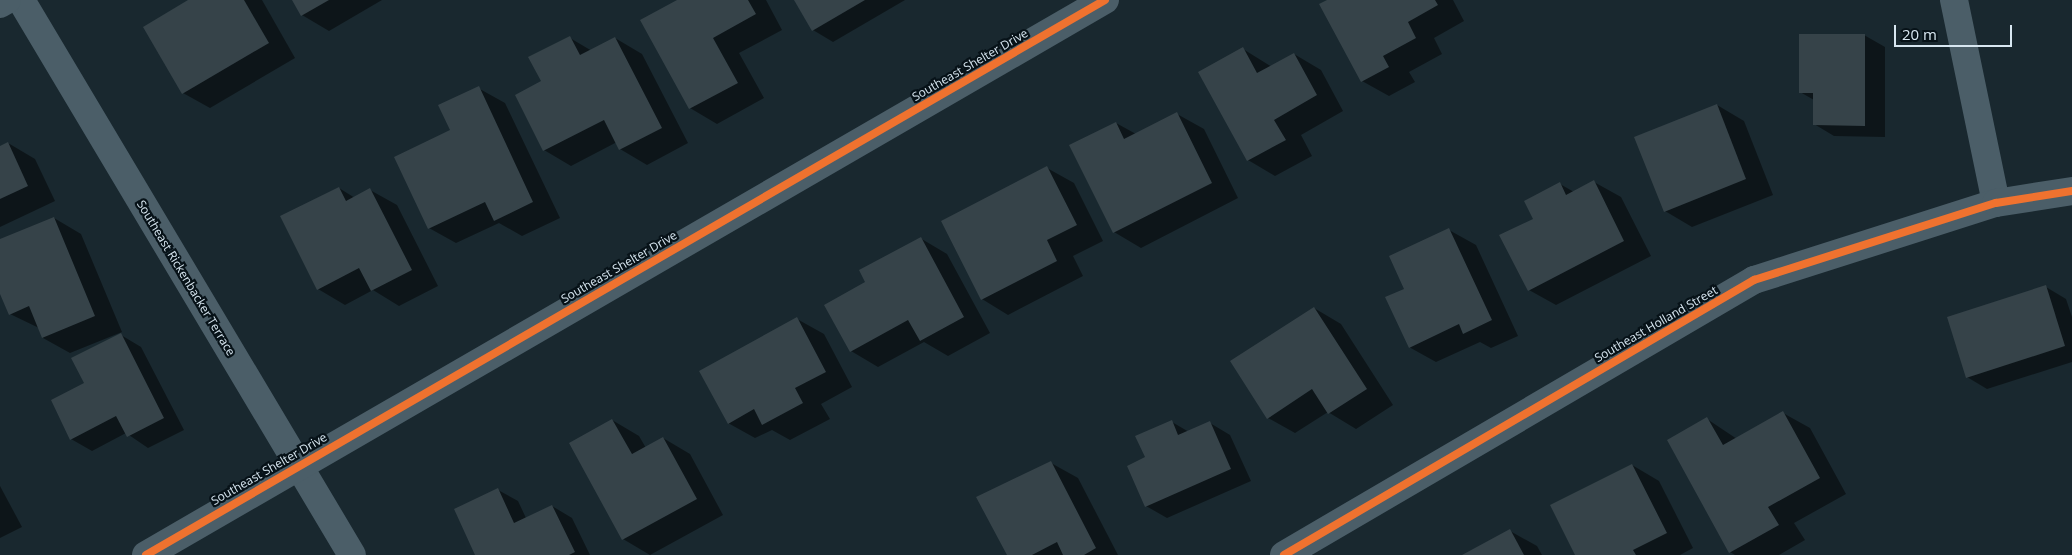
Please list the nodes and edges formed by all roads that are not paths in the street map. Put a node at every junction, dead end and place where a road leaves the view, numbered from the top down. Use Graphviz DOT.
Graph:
graph roads {
  1 [pos="7,0"];
  2 [pos="22,0"];
  3 [pos="1105,0"];
  4 [pos="1954,0"];
  5 [pos="0,4"];
  6 [pos="2072,191"];
  7 [pos="1996,203"];
  8 [pos="298,465"];
  9 [pos="146,555"];
  10 [pos="352,555"];
  11 [pos="1284,555"];
  1 -- 5 [label="street"];
  2 -- 8 [label="street, Southeast Rickenbacker Terrace"];
  3 -- 8 [label="street, Southeast Shelter Drive"];
  4 -- 7 [label="street"];
  6 -- 7 [label="street, Southeast Holland Street"];
  7 -- 11 [label="street, Southeast Holland Street"];
  8 -- 9 [label="street, Southeast Shelter Drive"];
  8 -- 10 [label="street, Southeast Rickenbacker Terrace"];
}
